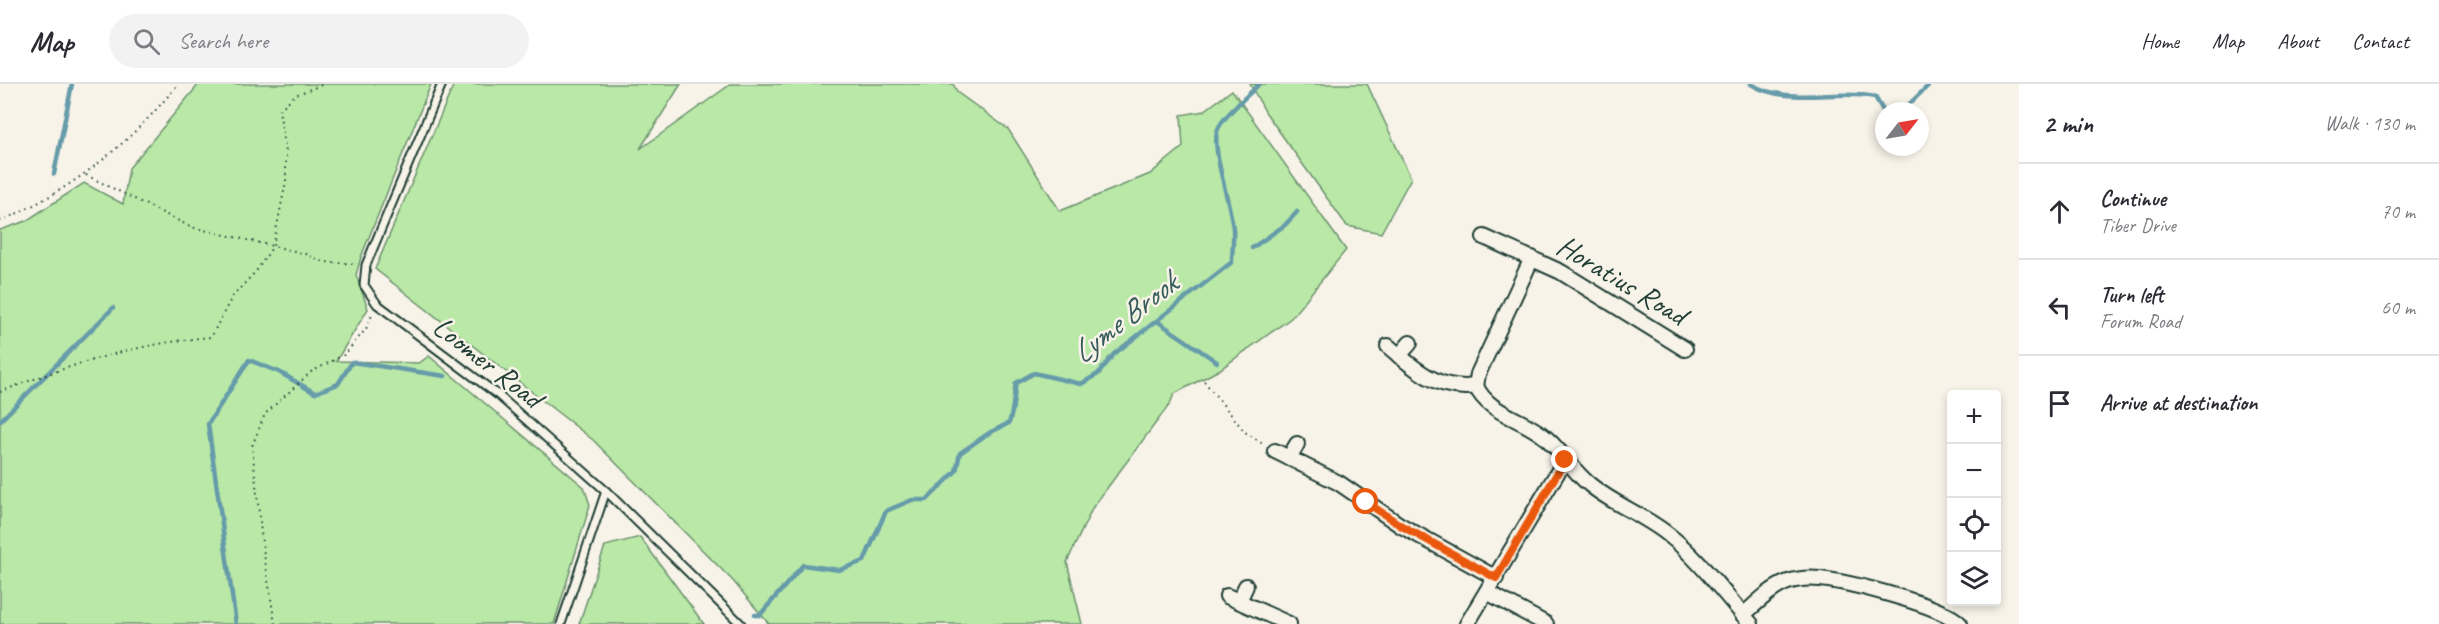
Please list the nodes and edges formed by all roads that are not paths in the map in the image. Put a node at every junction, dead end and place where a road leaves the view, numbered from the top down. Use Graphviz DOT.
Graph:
graph roads {
  1 [pos="442,84"];
  2 [pos="1484,237"];
  3 [pos="1532,258"];
  4 [pos="1410,343"];
  5 [pos="1388,346"];
  6 [pos="1685,349"];
  7 [pos="1399,356"];
  8 [pos="1476,386"];
  9 [pos="1297,444"];
  10 [pos="1275,451"];
  11 [pos="1289,458"];
  12 [pos="1565,460"];
  13 [pos="606,491"];
  14 [pos="1496,578"];
  15 [pos="1246,586"];
  16 [pos="1487,592"];
  17 [pos="1747,619"];
  18 [pos="561,624"];
  19 [pos="741,624"];
  20 [pos="1288,624"];
  21 [pos="1467,624"];
  22 [pos="1546,624"];
  23 [pos="1960,624"];
  1 -- 13 [label="lane, Loomer Road"];
  2 -- 3 [label="street, Horatius Road"];
  3 -- 6 [label="street, Horatius Road"];
  3 -- 8 [label="street, Horatius Road"];
  4 -- 7 [label="street"];
  5 -- 7 [label="street"];
  7 -- 8 [label="street"];
  8 -- 12 [label="street"];
  9 -- 11 [label="street"];
  10 -- 11 [label="street"];
  11 -- 14 [label="street"];
  12 -- 14 [label="street"];
  12 -- 17 [label="street"];
  13 -- 18 [label="lane"];
  13 -- 19 [label="lane, Loomer Road"];
  14 -- 16 [label="street"];
  15 -- 20 [label="street"];
  16 -- 21 [label="street"];
  16 -- 22 [label="street"];
  17 -- 23 [label="street"];
}
